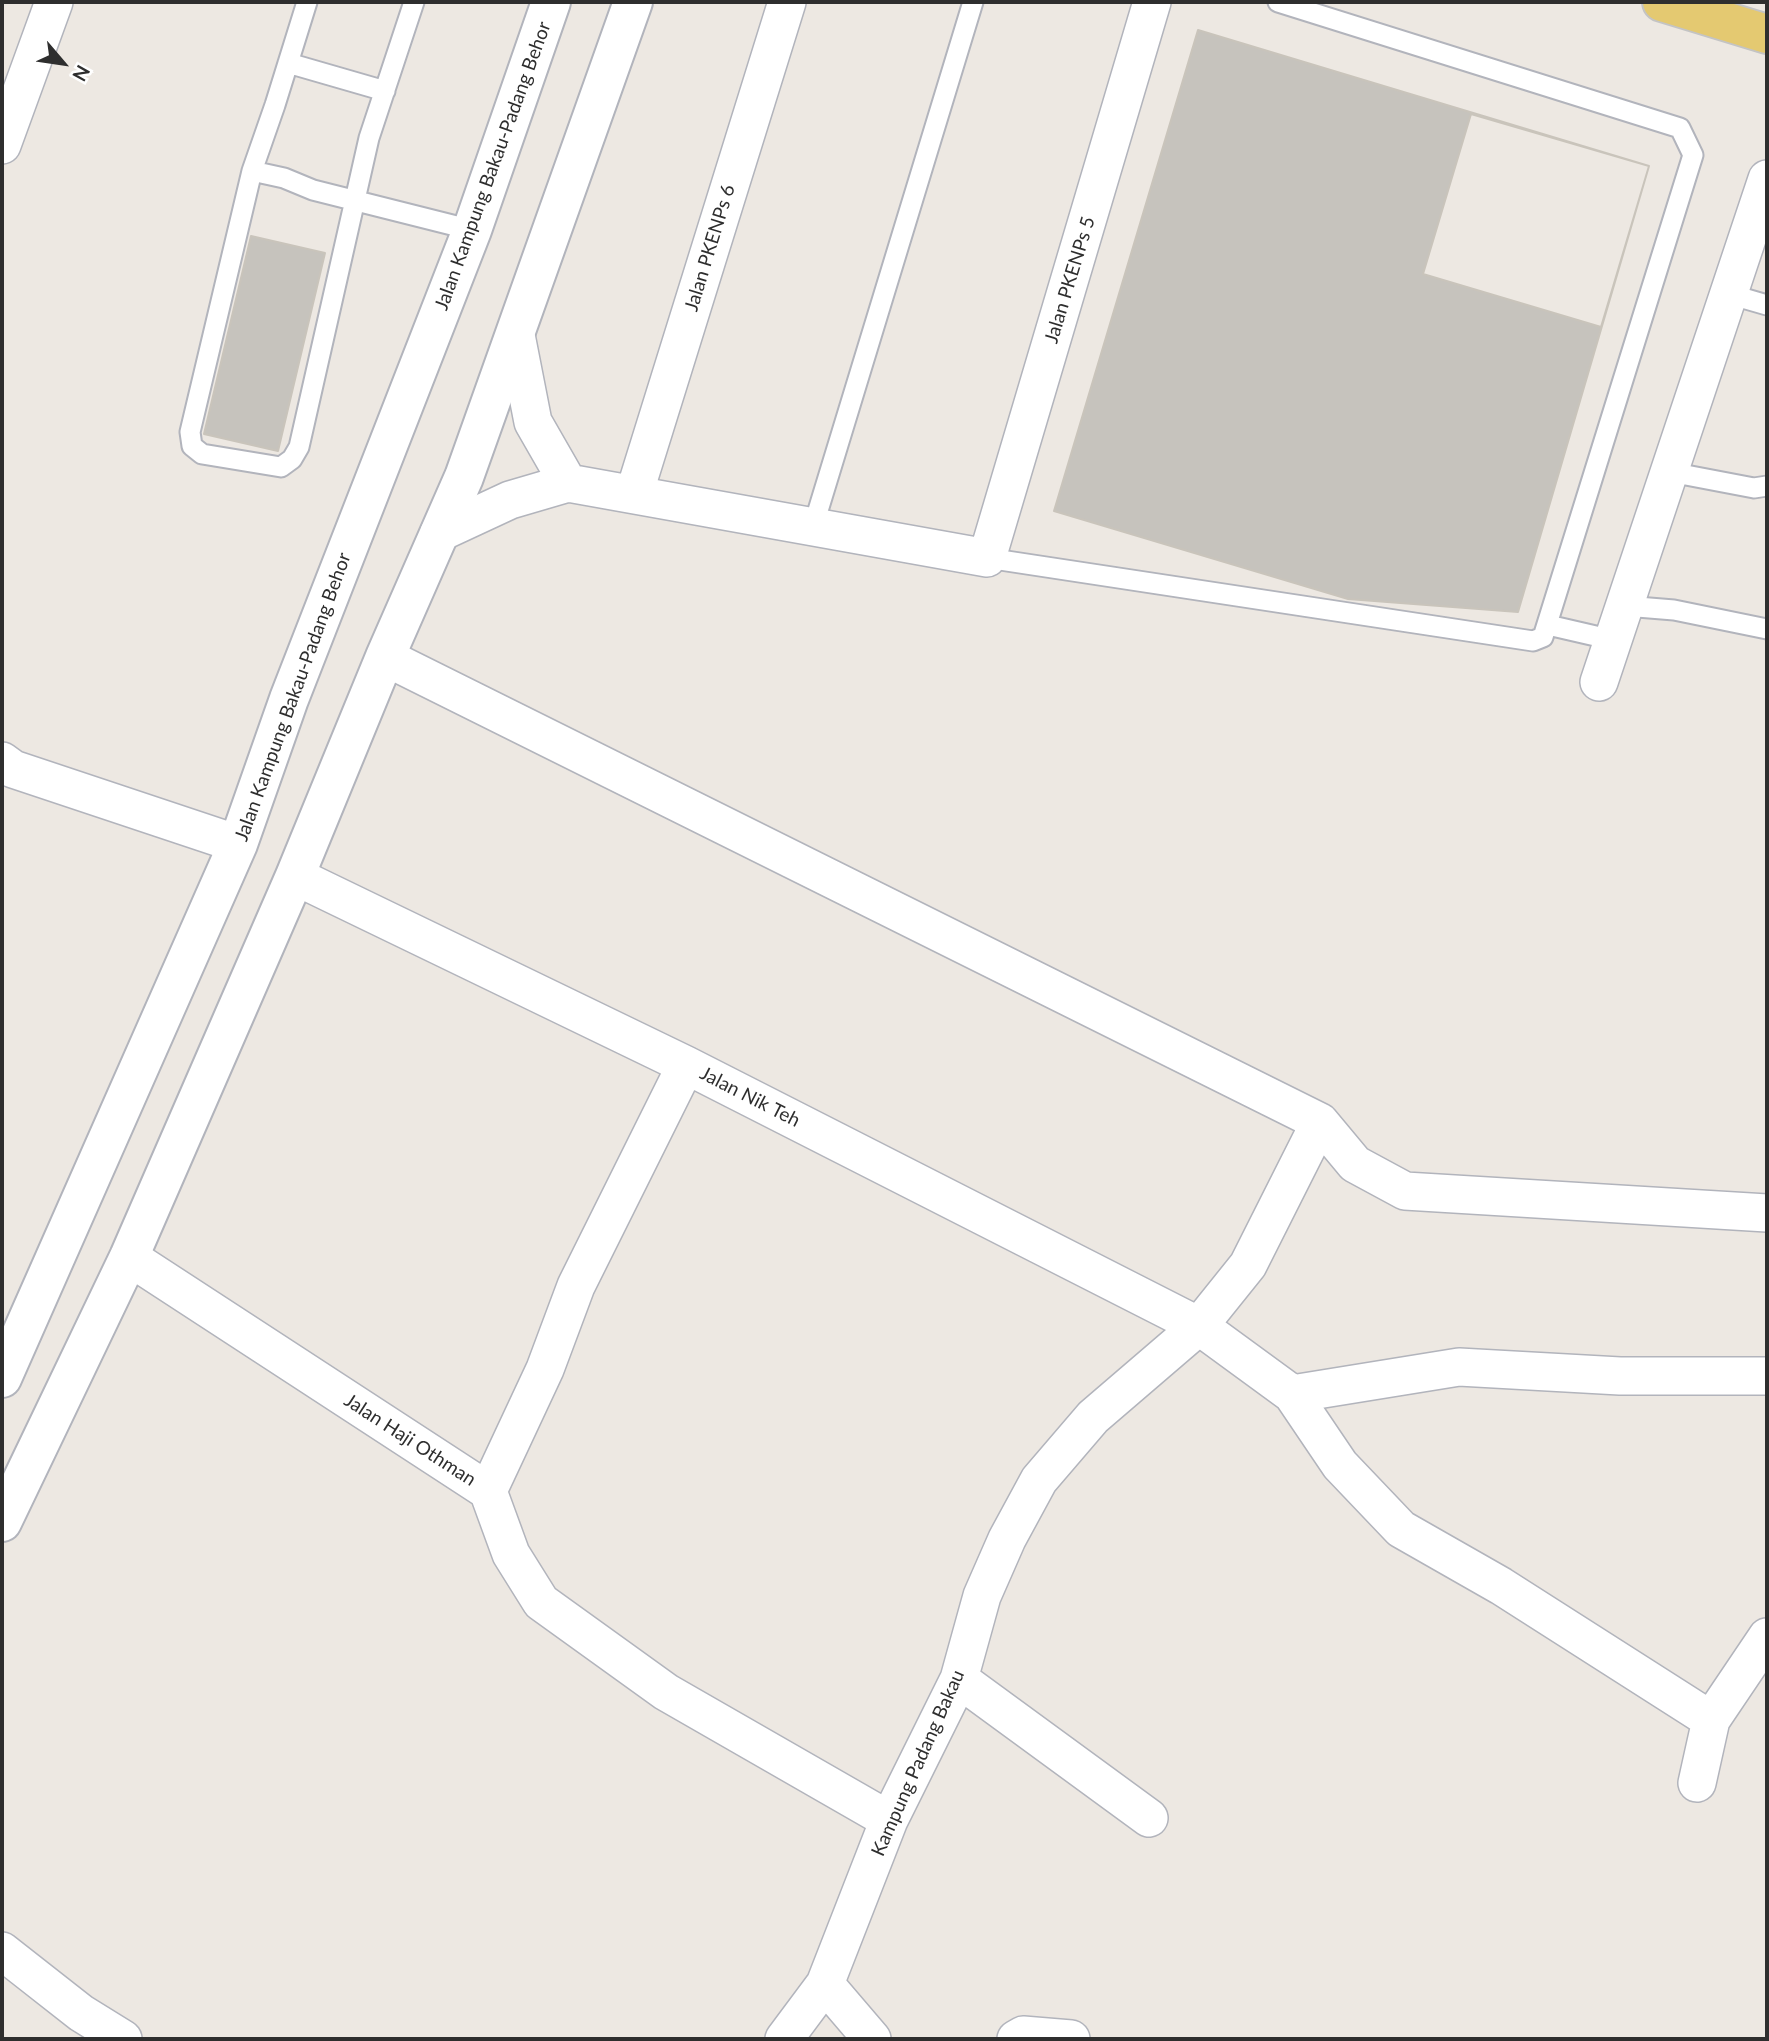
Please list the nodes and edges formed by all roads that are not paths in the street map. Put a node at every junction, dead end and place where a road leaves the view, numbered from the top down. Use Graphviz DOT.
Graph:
graph roads {
  1 [pos="54,2"];
  2 [pos="307,2"];
  3 [pos="414,2"];
  4 [pos="551,2"];
  5 [pos="633,2"];
  6 [pos="787,2"];
  7 [pos="973,2"];
  8 [pos="1152,2"];
  9 [pos="1278,2"];
  10 [pos="1662,2"];
  11 [pos="1767,34"];
  12 [pos="288,63"];
  13 [pos="385,91"];
  14 [pos="2,145"];
  15 [pos="252,171"];
  16 [pos="1767,179"];
  17 [pos="354,198"];
  18 [pos="472,230"];
  19 [pos="1729,294"];
  20 [pos="1767,305"];
  21 [pos="516,335"];
  22 [pos="1670,472"];
  23 [pos="569,483"];
  24 [pos="1767,486"];
  25 [pos="634,494"];
  26 [pos="813,527"];
  27 [pos="439,533"];
  28 [pos="987,558"];
  29 [pos="1625,606"];
  30 [pos="1548,625"];
  31 [pos="1767,629"];
  32 [pos="1613,640"];
  33 [pos="384,657"];
  34 [pos="1599,682"];
  35 [pos="2,761"];
  36 [pos="238,844"];
  37 [pos="296,876"];
  38 [pos="686,1065"];
  39 [pos="1320,1122"];
  40 [pos="1767,1213"];
  41 [pos="129,1257"];
  42 [pos="1199,1326"];
  43 [pos="1767,1376"];
  44 [pos="2,1378"];
  45 [pos="1292,1394"];
  46 [pos="488,1492"];
  47 [pos="2,1522"];
  48 [pos="1767,1637"];
  49 [pos="959,1679"];
  50 [pos="1711,1720"];
  51 [pos="1696,1783"];
  52 [pos="1149,1818"];
  53 [pos="889,1820"];
  54 [pos="2,1951"];
  55 [pos="825,1984"];
  56 [pos="123,2039"];
  57 [pos="784,2039"];
  58 [pos="872,2039"];
  59 [pos="1016,2039"];
  60 [pos="1071,2039"];
  1 -- 14 [label="street"];
  2 -- 12 [label="lane"];
  3 -- 13 [label="lane"];
  4 -- 18 [label="street, Jalan Kampung Bakau-Padang Behor"];
  5 -- 21 [label="street"];
  6 -- 25 [label="street, Jalan PKENPs 6"];
  7 -- 26 [label="lane"];
  8 -- 28 [label="street, Jalan PKENPs 5"];
  9 -- 30 [label="lane"];
  10 -- 11 [label="main road"];
  12 -- 13 [label="lane"];
  12 -- 15 [label="lane"];
  13 -- 17 [label="lane"];
  15 -- 17 [label="lane"];
  15 -- 17 [label="lane"];
  16 -- 19 [label="street"];
  17 -- 18 [label="lane"];
  18 -- 36 [label="street, Jalan Kampung Bakau-Padang Behor"];
  19 -- 20 [label="lane"];
  19 -- 22 [label="street"];
  21 -- 23 [label="street"];
  21 -- 27 [label="street"];
  22 -- 24 [label="lane"];
  22 -- 29 [label="street"];
  23 -- 25 [label="street"];
  23 -- 27 [label="street"];
  25 -- 26 [label="street"];
  26 -- 28 [label="street"];
  27 -- 33 [label="street"];
  28 -- 30 [label="lane"];
  29 -- 31 [label="lane"];
  29 -- 32 [label="street"];
  30 -- 32 [label="lane"];
  32 -- 34 [label="street"];
  33 -- 37 [label="street"];
  33 -- 39 [label="street"];
  35 -- 36 [label="street"];
  36 -- 44 [label="street, Jalan Kampung Bakau-Padang Behor"];
  37 -- 38 [label="street, Jalan Nik Teh"];
  37 -- 41 [label="street"];
  38 -- 42 [label="street, Jalan Nik Teh"];
  38 -- 46 [label="street"];
  39 -- 40 [label="street"];
  39 -- 42 [label="street, Kampung Padang Bakau"];
  41 -- 46 [label="street, Jalan Haji Othman"];
  41 -- 47 [label="street"];
  42 -- 45 [label="street, Jalan Nik Teh"];
  42 -- 49 [label="street, Kampung Padang Bakau"];
  43 -- 45 [label="street"];
  45 -- 50 [label="street, Jalan Nik Teh"];
  46 -- 53 [label="street, Jalan Haji Othman"];
  48 -- 50 [label="street"];
  49 -- 52 [label="street"];
  49 -- 53 [label="street, Kampung Padang Bakau"];
  50 -- 51 [label="street"];
  53 -- 55 [label="street, Kampung Padang Bakau"];
  54 -- 56 [label="street"];
  55 -- 57 [label="street, Kampung Padang Bakau"];
  55 -- 58 [label="street"];
  59 -- 60 [label="street"];
}
